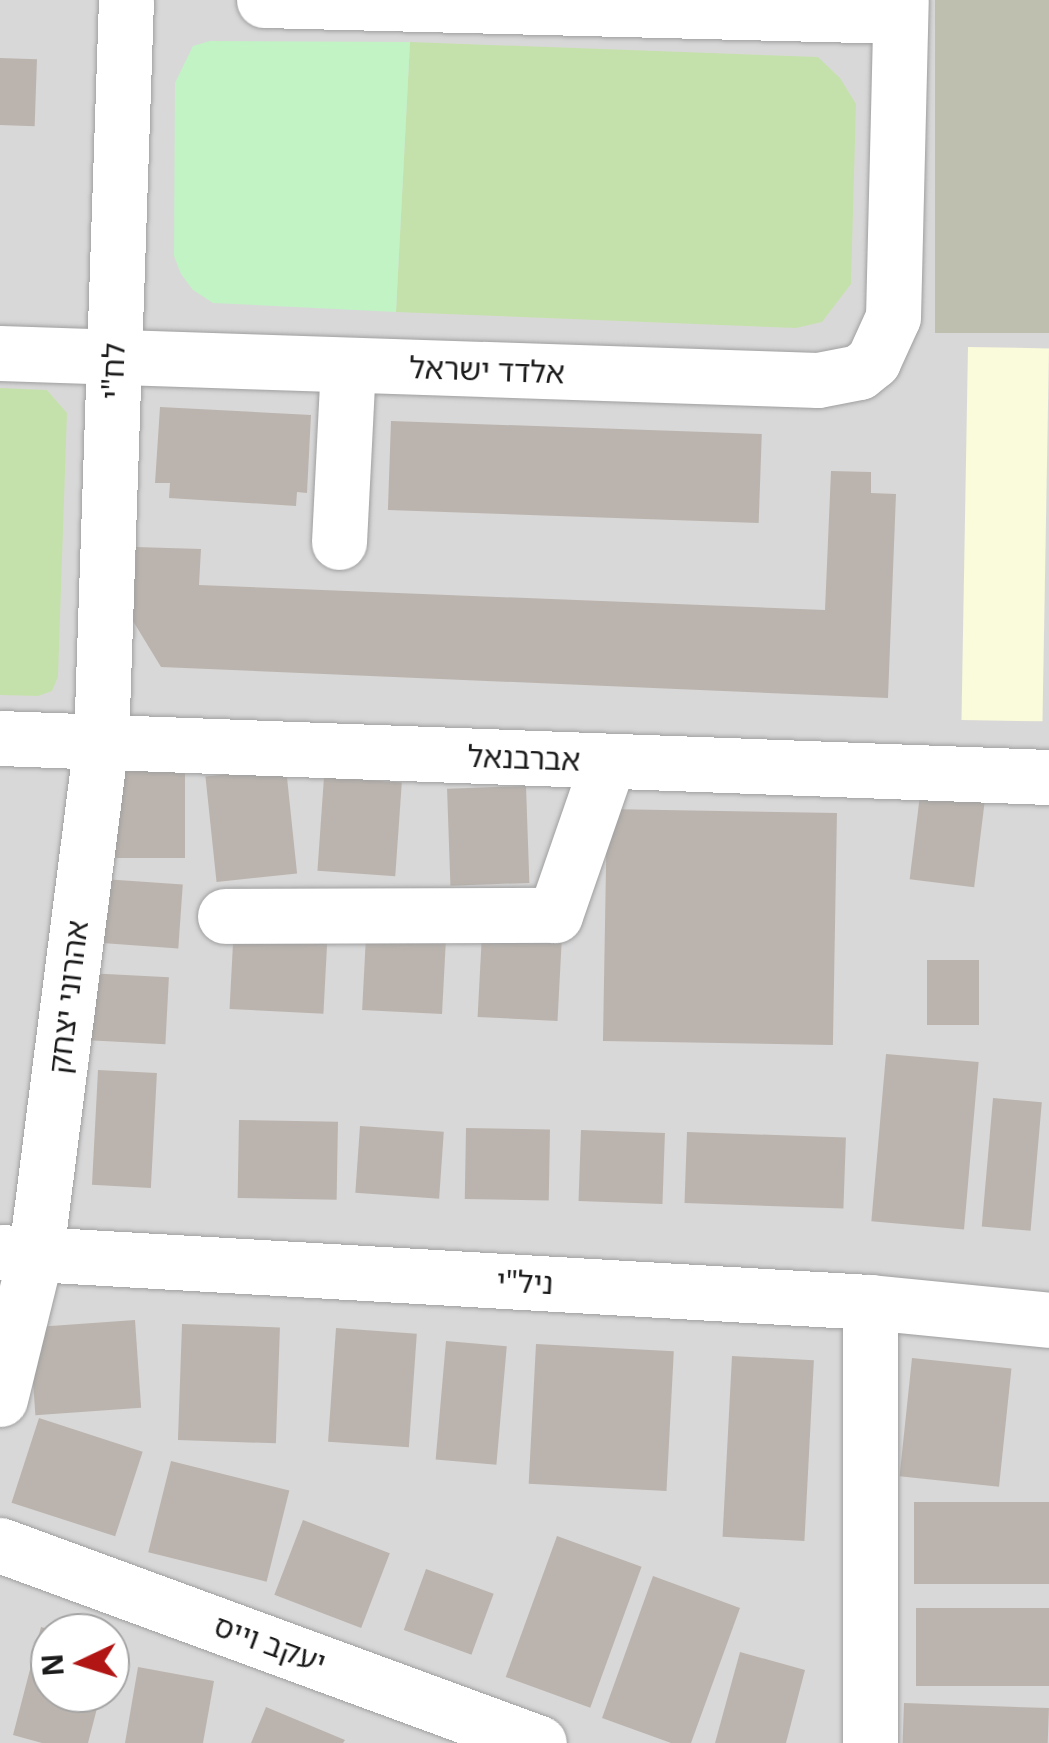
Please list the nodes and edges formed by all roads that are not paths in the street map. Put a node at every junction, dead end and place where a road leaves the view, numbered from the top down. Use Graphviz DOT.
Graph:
graph roads {
  1 [pos="126,0"];
  2 [pos="264,0"];
  3 [pos="901,8"];
  4 [pos="0,353"];
  5 [pos="114,358"];
  6 [pos="348,366"];
  7 [pos="340,542"];
  8 [pos="0,738"];
  9 [pos="100,742"];
  10 [pos="608,762"];
  11 [pos="1049,777"];
  12 [pos="225,916"];
  13 [pos="18,1252"];
  14 [pos="870,1302"];
  15 [pos="1049,1320"];
  16 [pos="0,1398"];
  17 [pos="0,1545"];
  18 [pos="540,1743"];
  19 [pos="870,1743"];
  1 -- 5 [label="street, לח\"י"];
  2 -- 3 [label="street"];
  3 -- 6 [label="street, אלדד ישראל"];
  4 -- 5 [label="street, אלדד ישראל"];
  5 -- 6 [label="street, אלדד ישראל"];
  5 -- 9 [label="street, לח\"י"];
  6 -- 7 [label="street"];
  8 -- 9 [label="street, אברבנאל"];
  9 -- 10 [label="street, אברבנאל"];
  9 -- 13 [label="street, אהרוני יצחק"];
  10 -- 11 [label="street, אברבנאל"];
  10 -- 12 [label="street"];
  13 -- 14 [label="street, ניל\"י"];
  13 -- 16 [label="street"];
  14 -- 15 [label="street, ניל\"י"];
  14 -- 19 [label="street"];
  17 -- 18 [label="street, יעקב וייס"];
}
